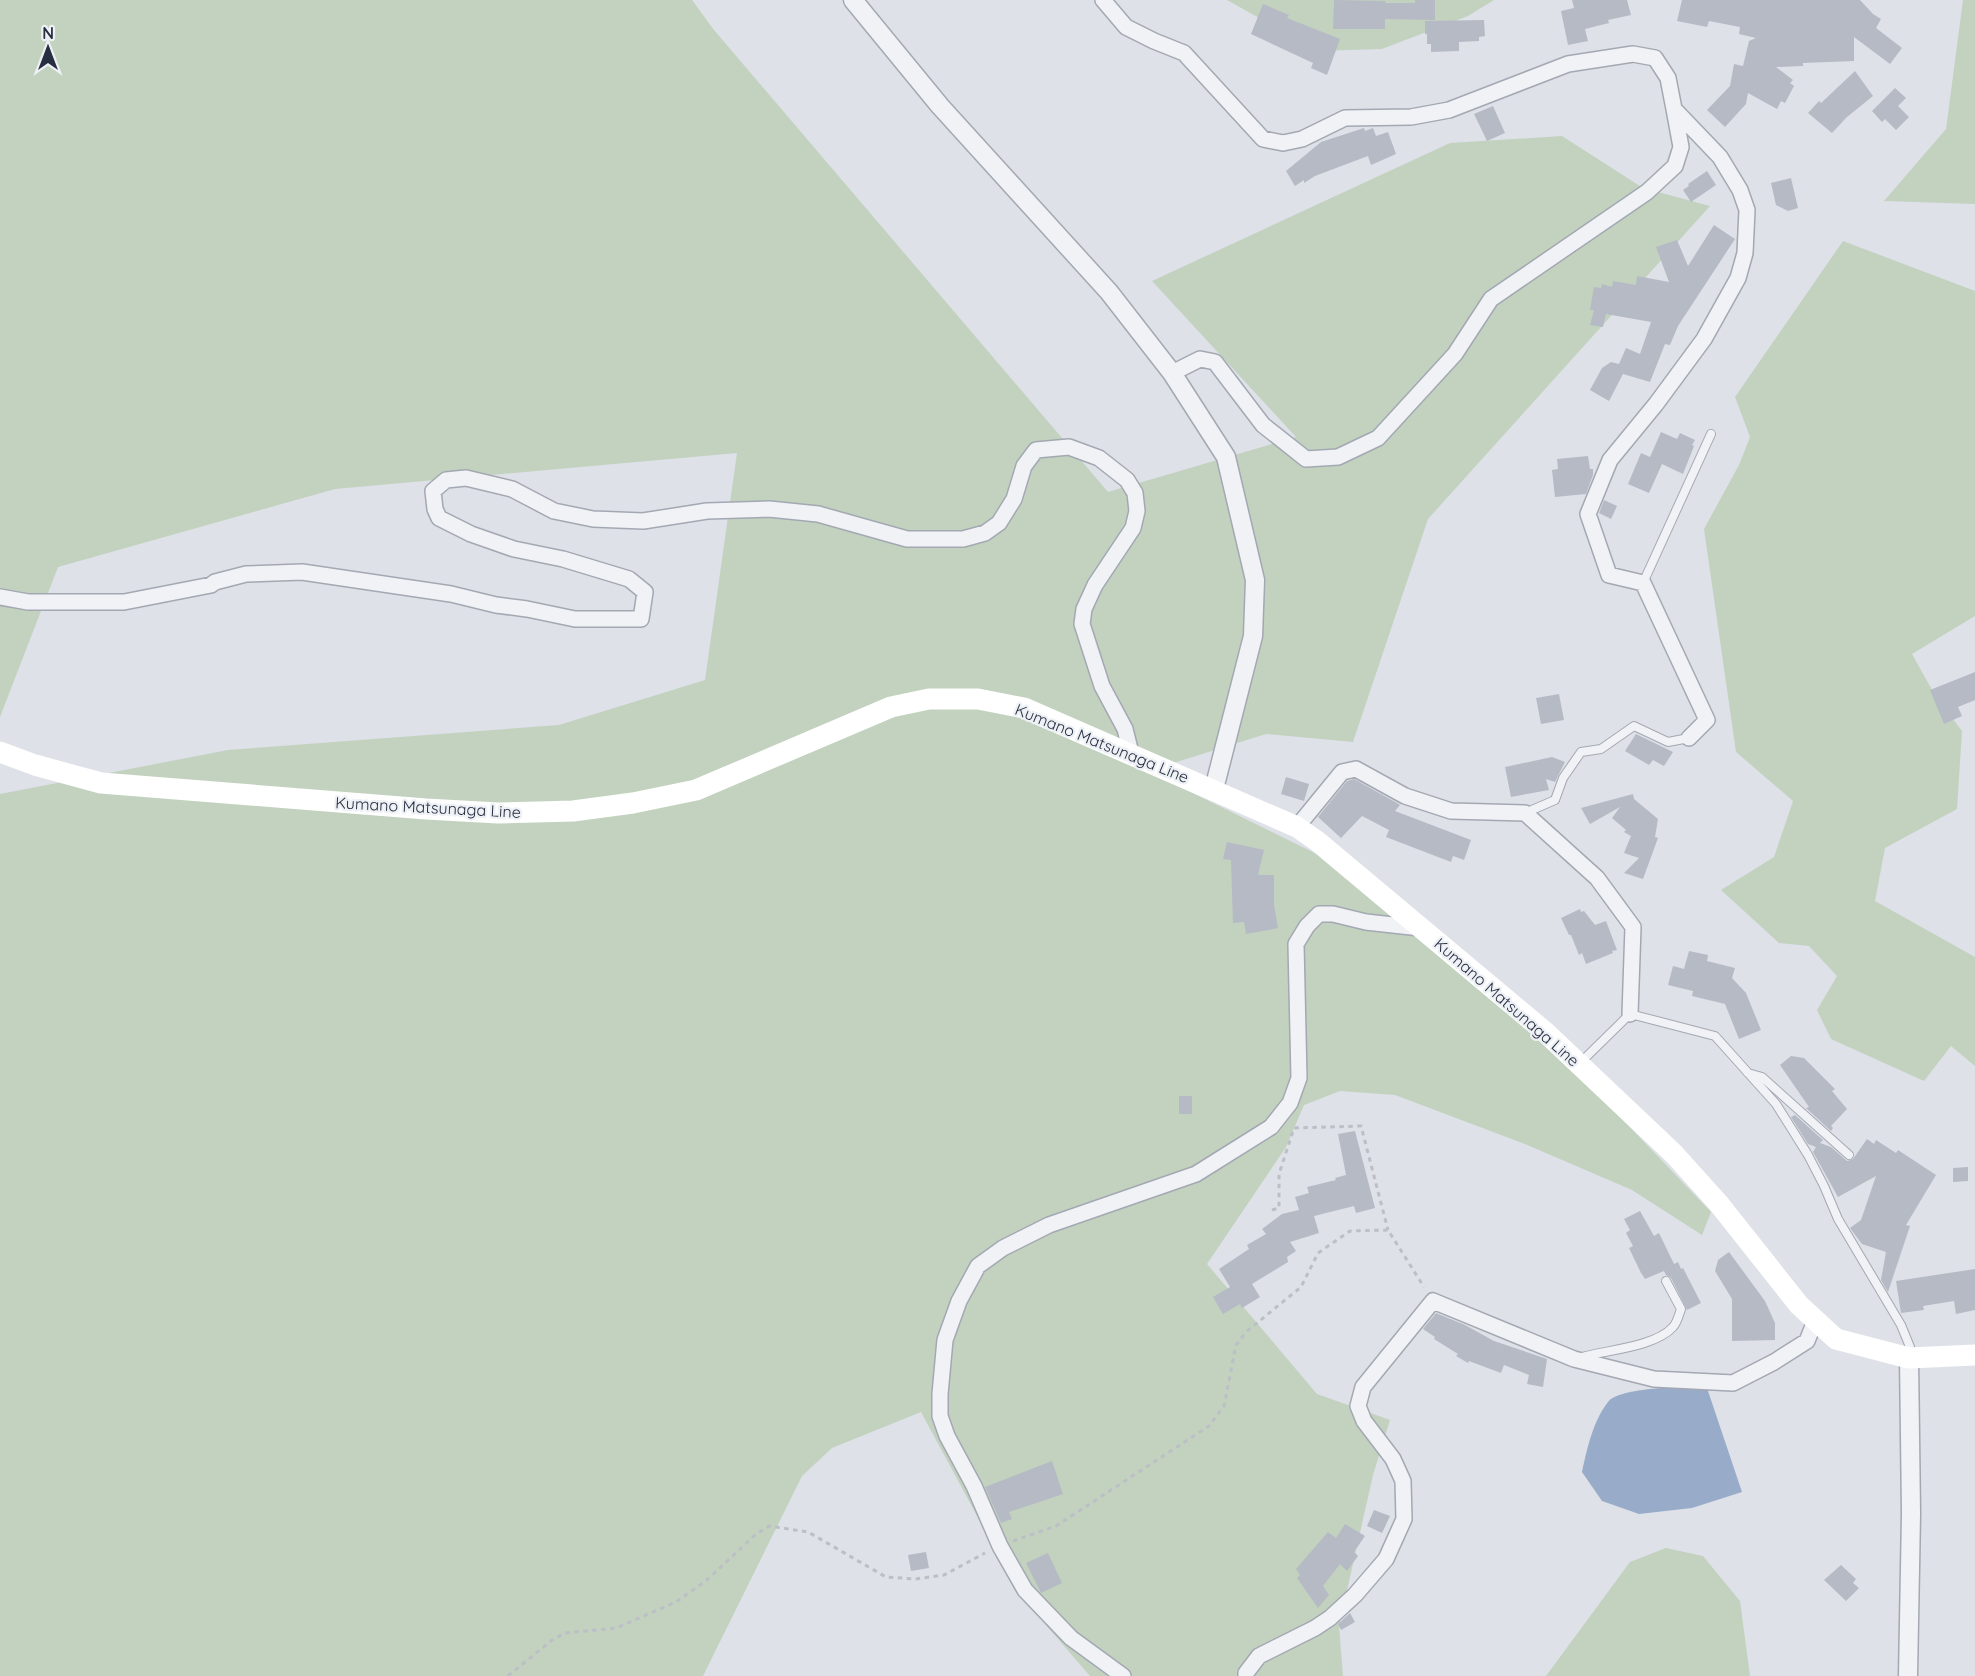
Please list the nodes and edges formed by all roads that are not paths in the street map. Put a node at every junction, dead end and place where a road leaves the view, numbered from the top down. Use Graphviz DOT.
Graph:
graph roads {
  1 [pos="853,0"];
  2 [pos="1103,0"];
  3 [pos="1674,109"];
  4 [pos="1172,373"];
  5 [pos="1711,434"];
  6 [pos="1643,583"];
  7 [pos="0,597"];
  8 [pos="1689,738"];
  9 [pos="0,752"];
  10 [pos="1131,753"];
  11 [pos="1214,789"];
  12 [pos="1525,813"];
  13 [pos="1297,826"];
  14 [pos="1420,928"];
  15 [pos="1630,1014"];
  16 [pos="1579,1064"];
  17 [pos="1747,1073"];
  18 [pos="1849,1155"];
  19 [pos="1666,1281"];
  20 [pos="1815,1321"];
  21 [pos="1975,1355"];
  22 [pos="1909,1358"];
  23 [pos="1574,1359"];
  24 [pos="1123,1676"];
  25 [pos="1246,1676"];
  26 [pos="1908,1676"];
  1 -- 4 [label="street"];
  2 -- 3 [label="street"];
  3 -- 4 [label="street"];
  3 -- 6 [label="street"];
  4 -- 11 [label="street"];
  5 -- 6 [label="lane"];
  6 -- 8 [label="street"];
  7 -- 10 [label="street"];
  8 -- 12 [label="lane"];
  9 -- 10 [label="main road, Kumano Matsunaga Line"];
  10 -- 11 [label="main road, Kumano Matsunaga Line"];
  11 -- 13 [label="main road, Kumano Matsunaga Line"];
  12 -- 13 [label="street"];
  12 -- 15 [label="street"];
  13 -- 14 [label="main road, Kumano Matsunaga Line"];
  14 -- 16 [label="main road, Kumano Matsunaga Line"];
  14 -- 24 [label="street"];
  15 -- 16 [label="lane"];
  15 -- 17 [label="lane"];
  16 -- 20 [label="main road, Kumano Matsunaga Line"];
  17 -- 18 [label="lane"];
  17 -- 22 [label="lane"];
  19 -- 23 [label="lane"];
  20 -- 22 [label="main road, Kumano Matsunaga Line"];
  20 -- 23 [label="street"];
  21 -- 22 [label="main road, Kumano Matsunaga Line"];
  22 -- 26 [label="street"];
  23 -- 25 [label="street"];
}
